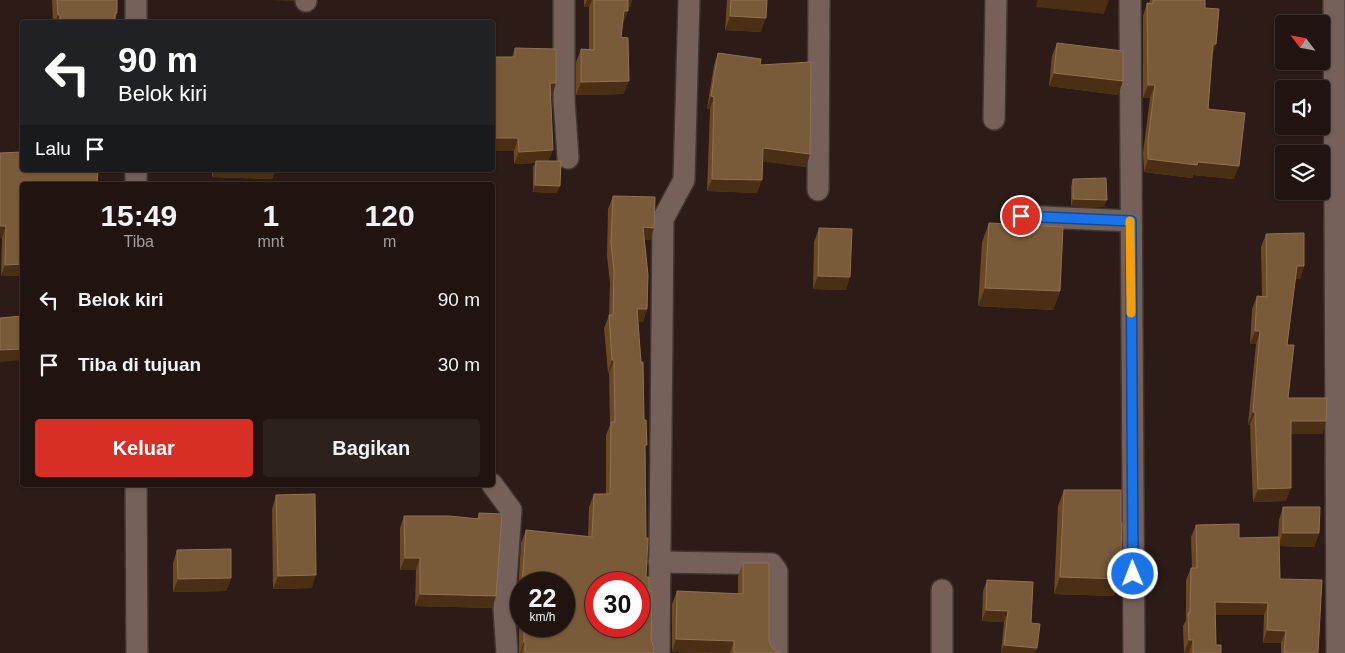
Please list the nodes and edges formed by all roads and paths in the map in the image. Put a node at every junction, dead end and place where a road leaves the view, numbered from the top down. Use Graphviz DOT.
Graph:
graph roads {
  1 [pos="136,0"];
  2 [pos="564,0"];
  3 [pos="689,0"];
  4 [pos="819,0"];
  5 [pos="996,0"];
  6 [pos="1130,0"];
  7 [pos="1334,0"];
  8 [pos="136,20"];
  9 [pos="994,119"];
  10 [pos="568,158"];
  11 [pos="818,190"];
  12 [pos="1021,216"];
  13 [pos="1131,221"];
  14 [pos="136,487"];
  15 [pos="494,487"];
  16 [pos="659,562"];
  17 [pos="942,590"];
  18 [pos="136,653"];
  19 [pos="507,653"];
  20 [pos="659,653"];
  21 [pos="777,653"];
  22 [pos="942,653"];
  23 [pos="1134,653"];
  24 [pos="1337,653"];
  1 -- 8 [label="street"];
  2 -- 10 [label="street"];
  3 -- 16 [label="street"];
  4 -- 11 [label="street"];
  5 -- 9 [label="street"];
  6 -- 13 [label="street"];
  7 -- 24 [label="street"];
  12 -- 13 [label="street"];
  13 -- 23 [label="street"];
  14 -- 18 [label="street"];
  15 -- 19 [label="street"];
  16 -- 20 [label="street"];
  16 -- 21 [label="street"];
  17 -- 22 [label="street"];
}
